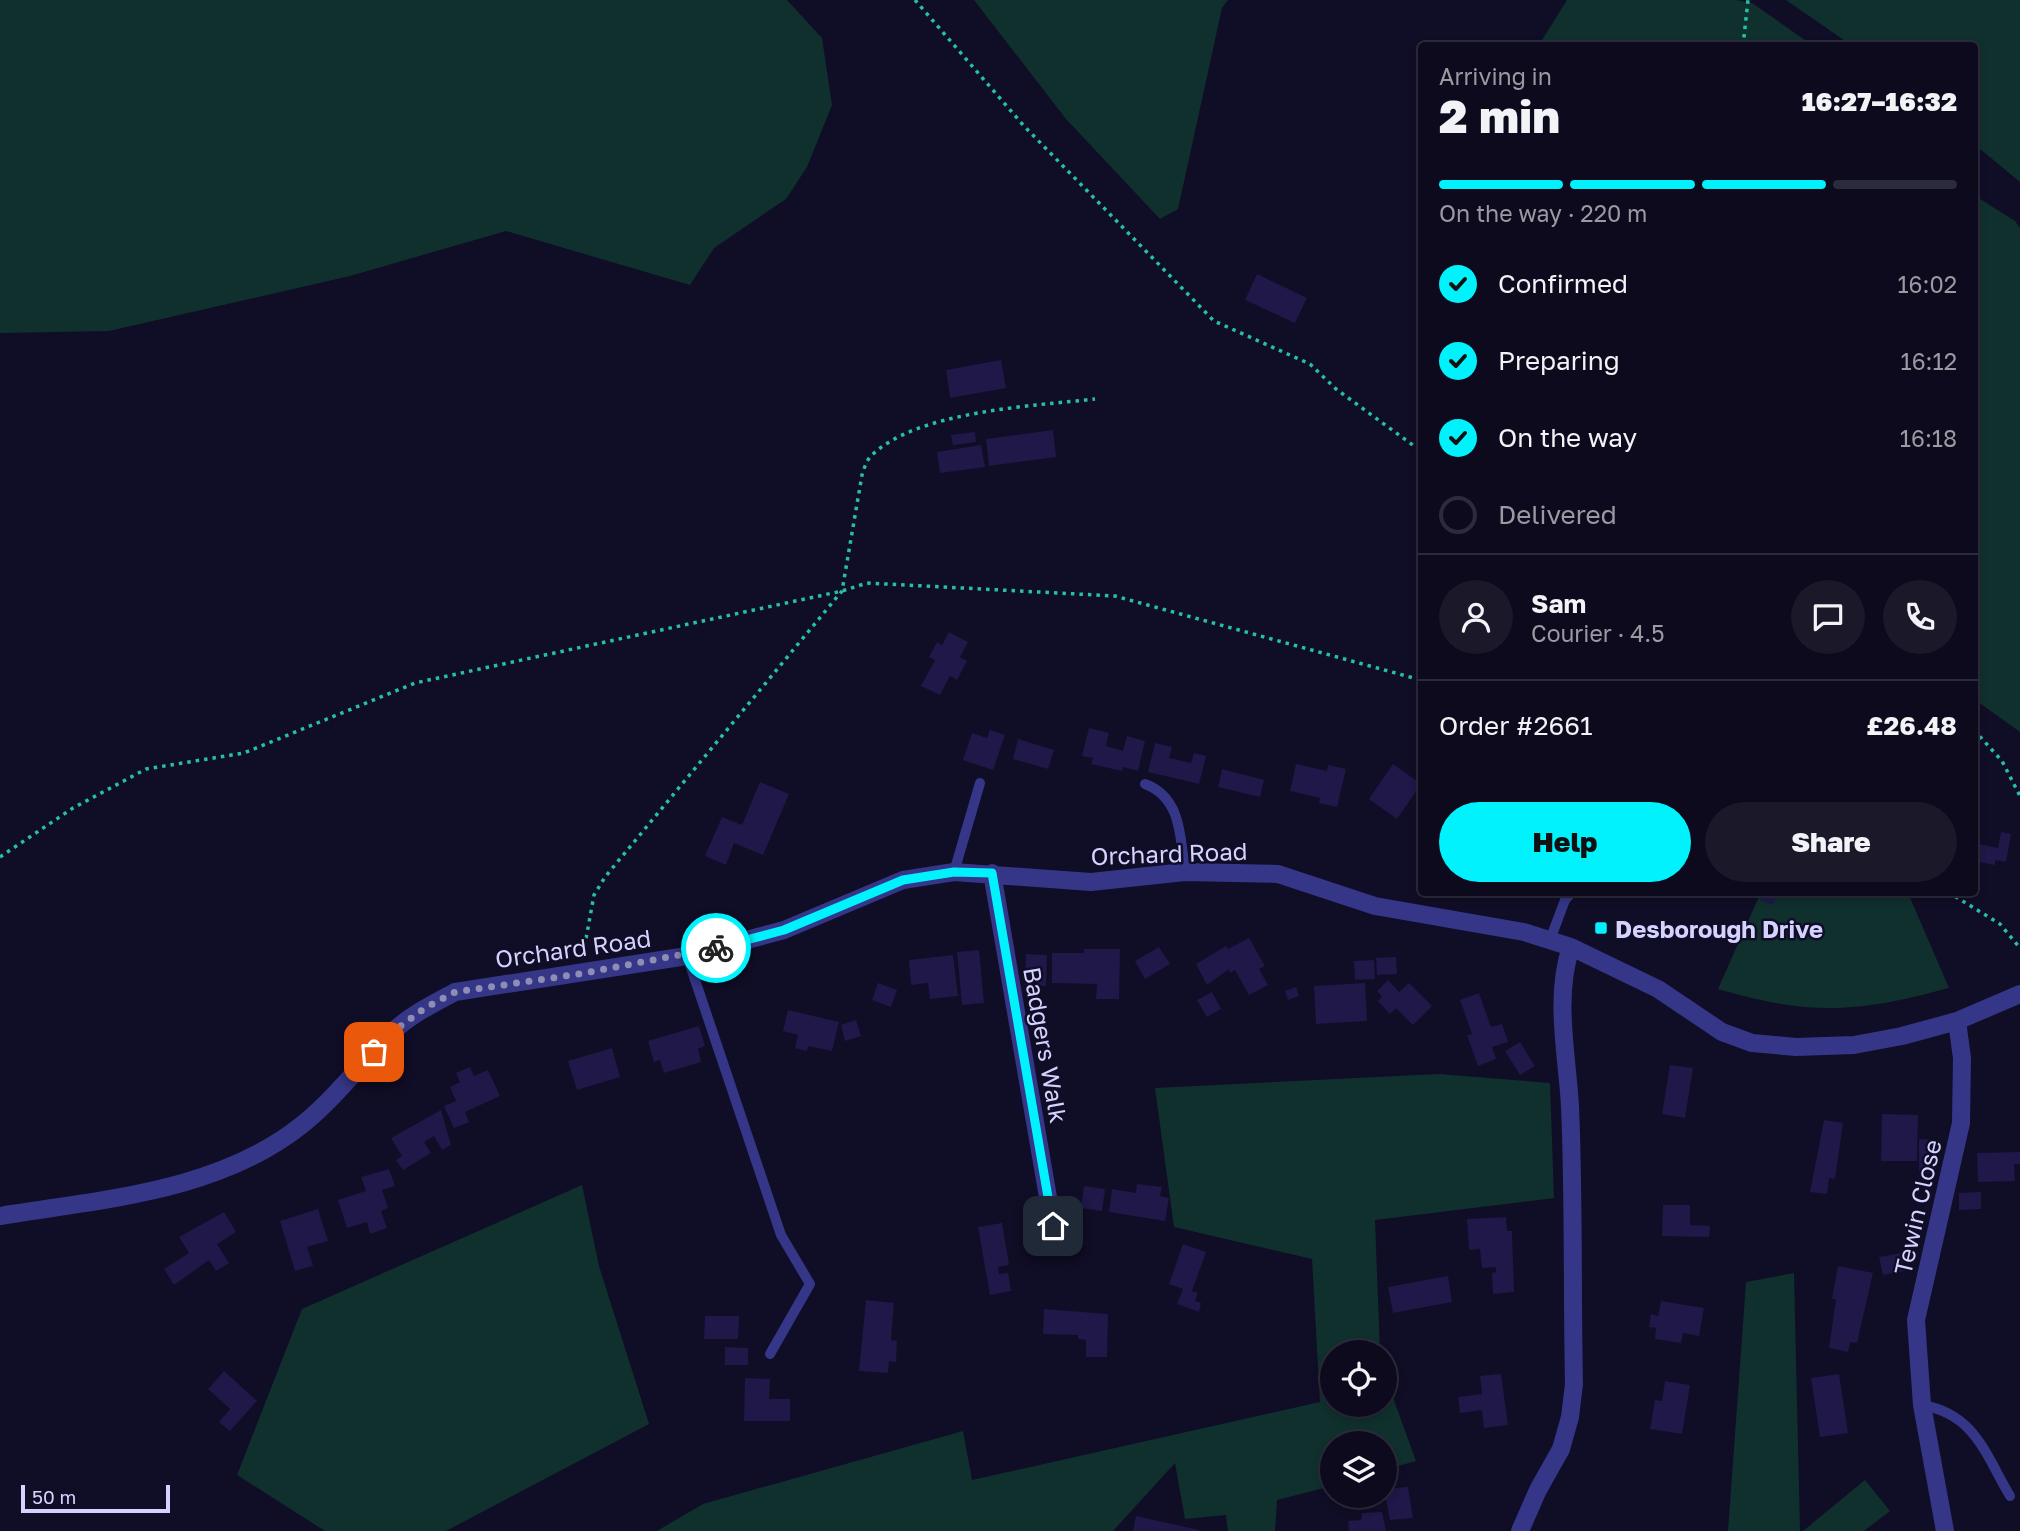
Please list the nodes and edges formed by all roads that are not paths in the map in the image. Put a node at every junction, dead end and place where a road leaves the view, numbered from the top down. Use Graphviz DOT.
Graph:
graph roads {
  1 [pos="979,783"];
  2 [pos="1145,784"];
  3 [pos="954,872"];
  4 [pos="1185,872"];
  5 [pos="992,873"];
  6 [pos="1568,896"];
  7 [pos="1550,940"];
  8 [pos="1571,947"];
  9 [pos="687,956"];
  10 [pos="2020,993"];
  11 [pos="1957,1021"];
  12 [pos="0,1216"];
  13 [pos="1053,1226"];
  14 [pos="770,1354"];
  15 [pos="1922,1405"];
  16 [pos="2010,1496"];
  17 [pos="1520,1531"];
  18 [pos="1944,1531"];
  1 -- 3 [label="lane"];
  2 -- 4 [label="lane"];
  3 -- 5 [label="street, Orchard Road"];
  3 -- 9 [label="street, Orchard Road"];
  4 -- 5 [label="street, Orchard Road"];
  4 -- 7 [label="street, Orchard Road"];
  5 -- 13 [label="street, Badgers Walk"];
  6 -- 7 [label="lane"];
  7 -- 8 [label="street, Orchard Road"];
  8 -- 11 [label="street, Orchard Road"];
  8 -- 17 [label="street"];
  9 -- 12 [label="street, Orchard Road"];
  9 -- 14 [label="lane"];
  10 -- 11 [label="street, Orchard Road"];
  11 -- 15 [label="street, Tewin Close"];
  15 -- 16 [label="lane"];
  15 -- 18 [label="street, Tewin Close"];
}
